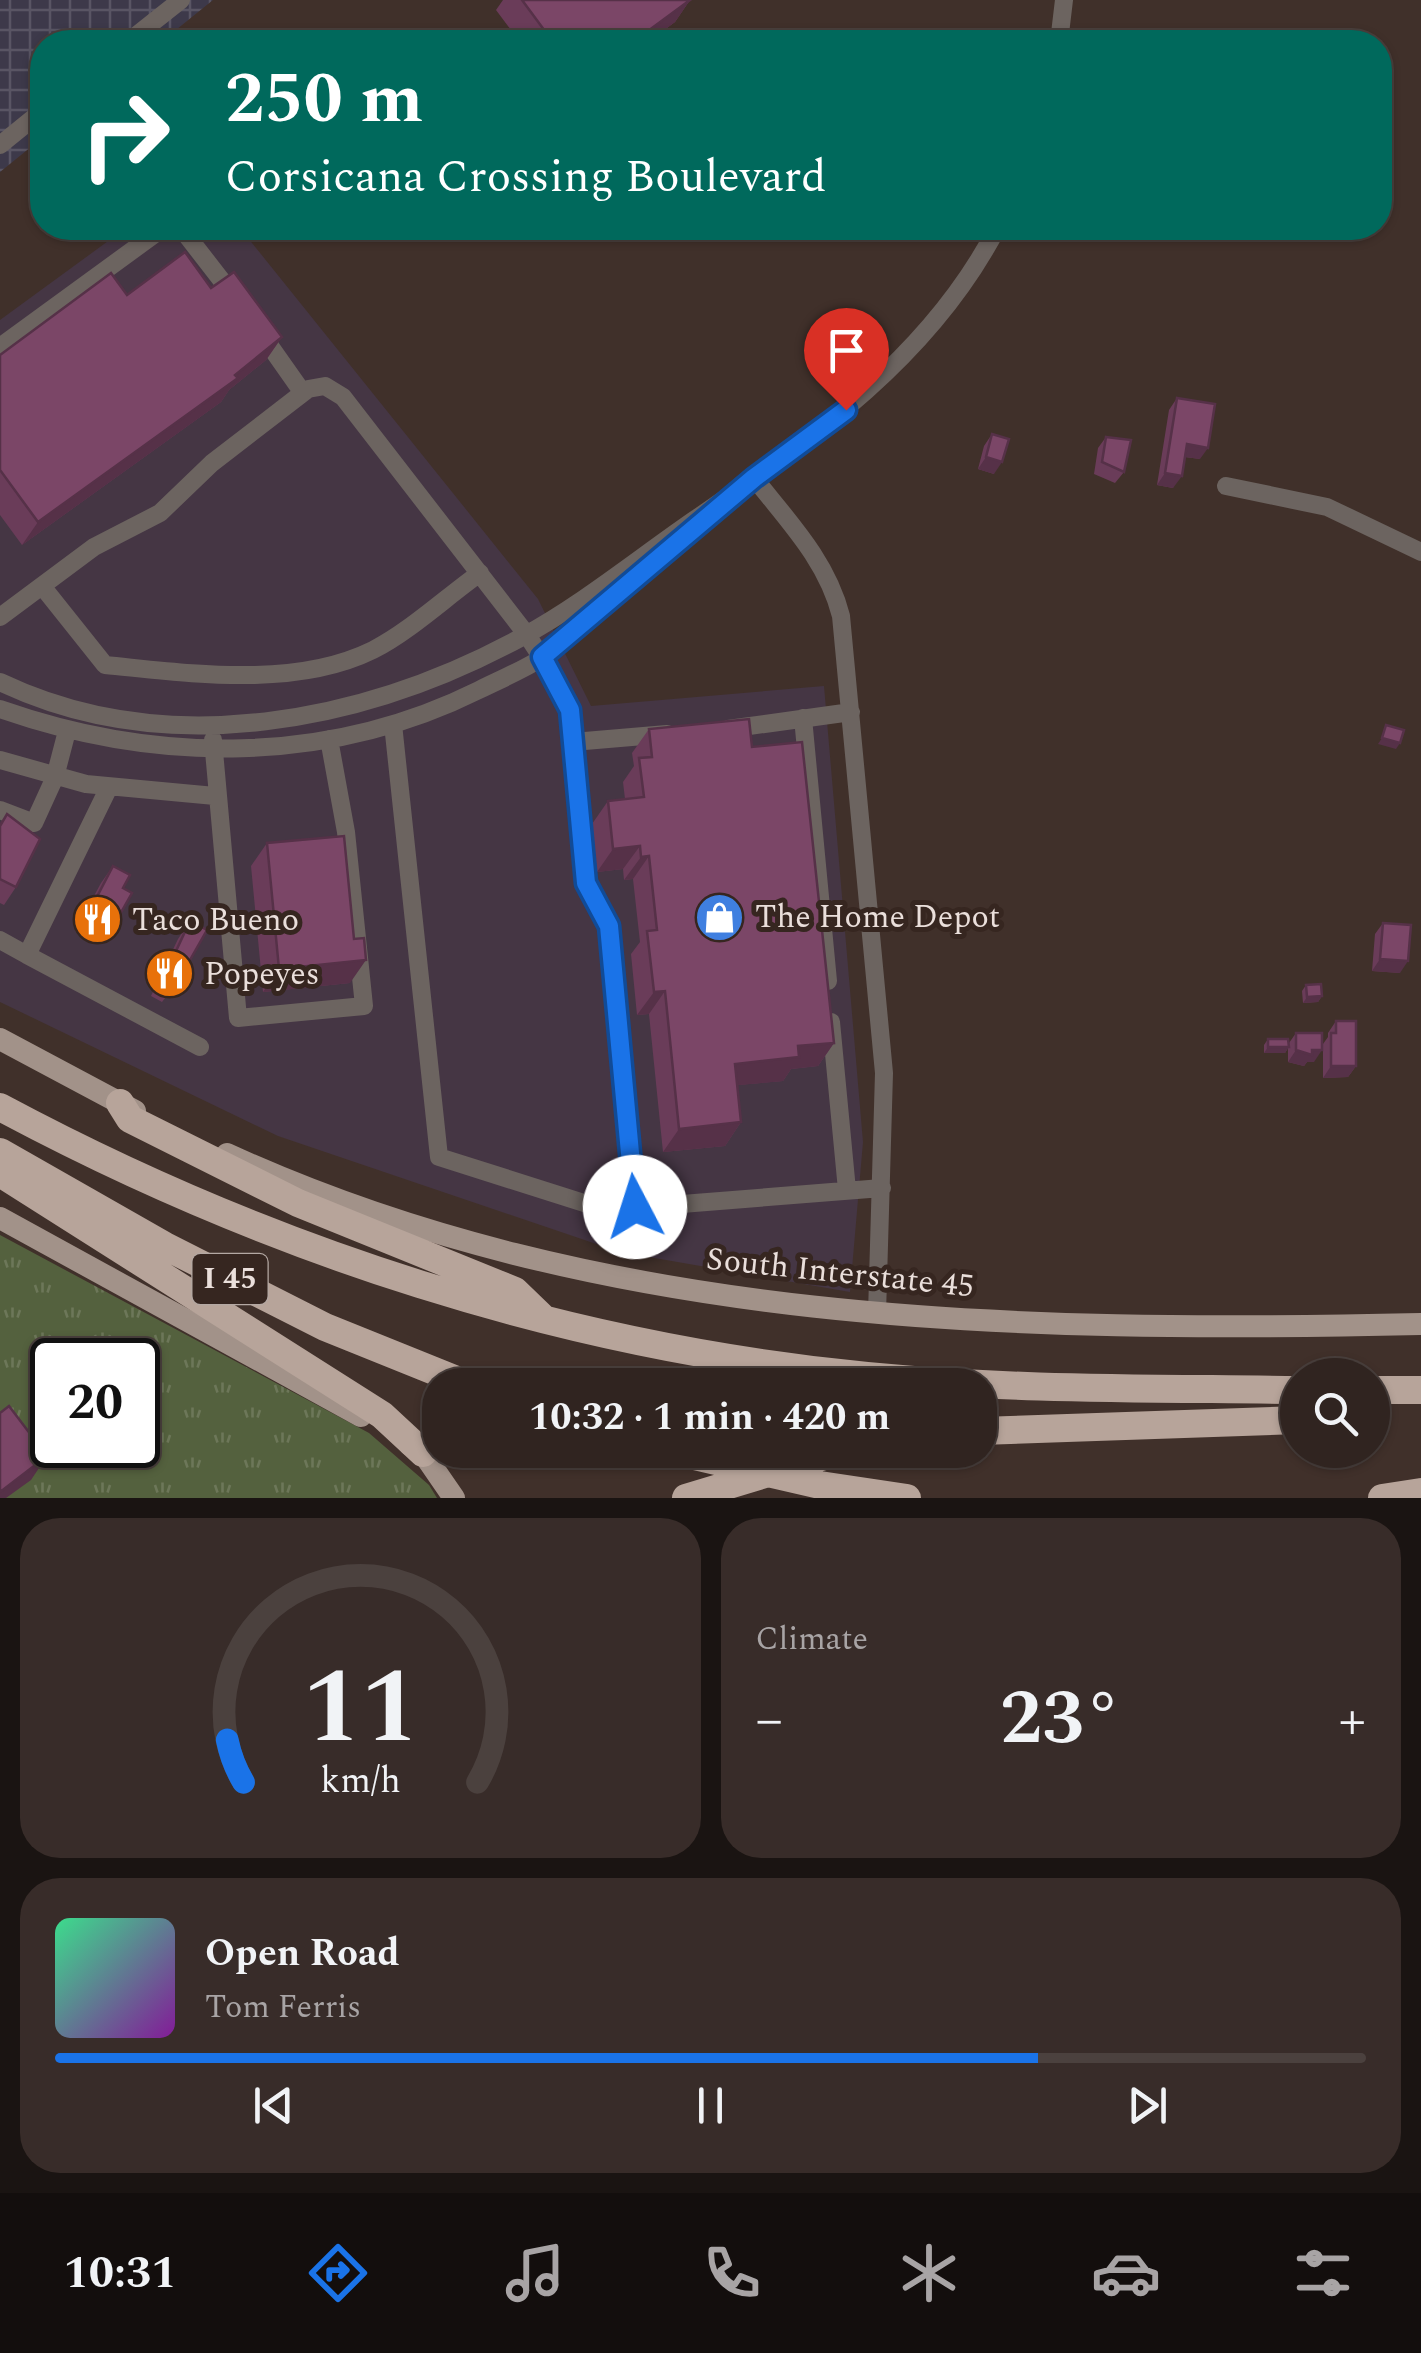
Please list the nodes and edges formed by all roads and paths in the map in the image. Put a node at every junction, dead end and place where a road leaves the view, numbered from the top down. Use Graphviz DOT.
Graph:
graph roads {
  1 [pos="181,0"];
  2 [pos="1064,0"];
  3 [pos="143,30"];
  4 [pos="1060,30"];
  5 [pos="30,121"];
  6 [pos="0,145"];
  7 [pos="147,240"];
  8 [pos="189,240"];
  9 [pos="991,240"];
  10 [pos="0,347"];
  11 [pos="303,392"];
  12 [pos="754,478"];
  13 [pos="1226,486"];
  14 [pos="1421,552"];
  15 [pos="480,574"];
  16 [pos="42,586"];
  17 [pos="0,618"];
  18 [pos="527,635"];
  19 [pos="542,657"];
  20 [pos="0,682"];
  21 [pos="0,709"];
  22 [pos="851,712"];
  23 [pos="803,718"];
  24 [pos="214,724"];
  25 [pos="393,724"];
  26 [pos="67,731"];
  27 [pos="328,739"];
  28 [pos="573,742"];
  29 [pos="212,750"];
  30 [pos="0,760"];
  31 [pos="54,777"];
  32 [pos="109,787"];
  33 [pos="215,796"];
  34 [pos="0,810"];
  35 [pos="0,940"];
  36 [pos="27,954"];
  37 [pos="0,1039"];
  38 [pos="200,1047"];
  39 [pos="120,1103"];
  40 [pos="0,1107"];
  41 [pos="0,1152"];
  42 [pos="0,1173"];
  43 [pos="882,1188"];
  44 [pos="847,1190"];
  45 [pos="635,1207"];
  46 [pos="0,1218"];
  47 [pos="877,1314"];
  48 [pos="545,1320"];
  49 [pos="1421,1324"];
  50 [pos="427,1368"];
  51 [pos="1280,1390"];
  52 [pos="1280,1421"];
  53 [pos="997,1430"];
  54 [pos="422,1452"];
  55 [pos="422,1452"];
  56 [pos="433,1468"];
  57 [pos="747,1468"];
  58 [pos="785,1468"];
  59 [pos="1421,1492"];
  60 [pos="454,1498"];
  61 [pos="686,1498"];
  62 [pos="907,1498"];
  63 [pos="1382,1498"];
  1 -- 3 [label="street"];
  2 -- 4 [label="street"];
  5 -- 6 [label="street"];
  7 -- 10 [label="street"];
  8 -- 11 [label="street"];
  9 -- 12 [label="street"];
  11 -- 15 [label="street"];
  11 -- 16 [label="street"];
  12 -- 18 [label="street"];
  12 -- 19 [label="street"];
  12 -- 22 [label="street"];
  13 -- 14 [label="street"];
  15 -- 16 [label="street"];
  15 -- 18 [label="street"];
  16 -- 17 [label="street"];
  18 -- 19 [label="street"];
  18 -- 24 [label="street"];
  19 -- 25 [label="street"];
  19 -- 28 [label="street"];
  20 -- 24 [label="street"];
  21 -- 26 [label="street"];
  22 -- 23 [label="street"];
  22 -- 43 [label="street"];
  23 -- 28 [label="street"];
  23 -- 44 [label="street"];
  24 -- 29 [label="street"];
  25 -- 27 [label="street"];
  25 -- 45 [label="street"];
  26 -- 29 [label="street"];
  26 -- 31 [label="street"];
  27 -- 29 [label="street"];
  27 -- 33 [label="street"];
  28 -- 45 [label="street"];
  29 -- 33 [label="street"];
  30 -- 31 [label="street"];
  31 -- 32 [label="street"];
  31 -- 34 [label="street"];
  32 -- 33 [label="street"];
  32 -- 36 [label="street"];
  35 -- 36 [label="street"];
  36 -- 38 [label="street"];
  37 -- 39 [label="main road, South Interstate 45"];
  39 -- 47 [label="main road, South Interstate 45"];
  39 -- 48 [label="highway"];
  40 -- 48 [label="highway, I 45"];
  41 -- 50 [label="highway, I 45"];
  42 -- 54 [label="highway"];
  43 -- 44 [label="street"];
  43 -- 47 [label="street"];
  44 -- 45 [label="street"];
  46 -- 55 [label="main road"];
  47 -- 49 [label="main road, South Interstate 45"];
  48 -- 51 [label="highway, I 45"];
  52 -- 53 [label="highway"];
  56 -- 60 [label="main road"];
  57 -- 62 [label="highway"];
  58 -- 61 [label="highway"];
  59 -- 63 [label="highway"];
}
